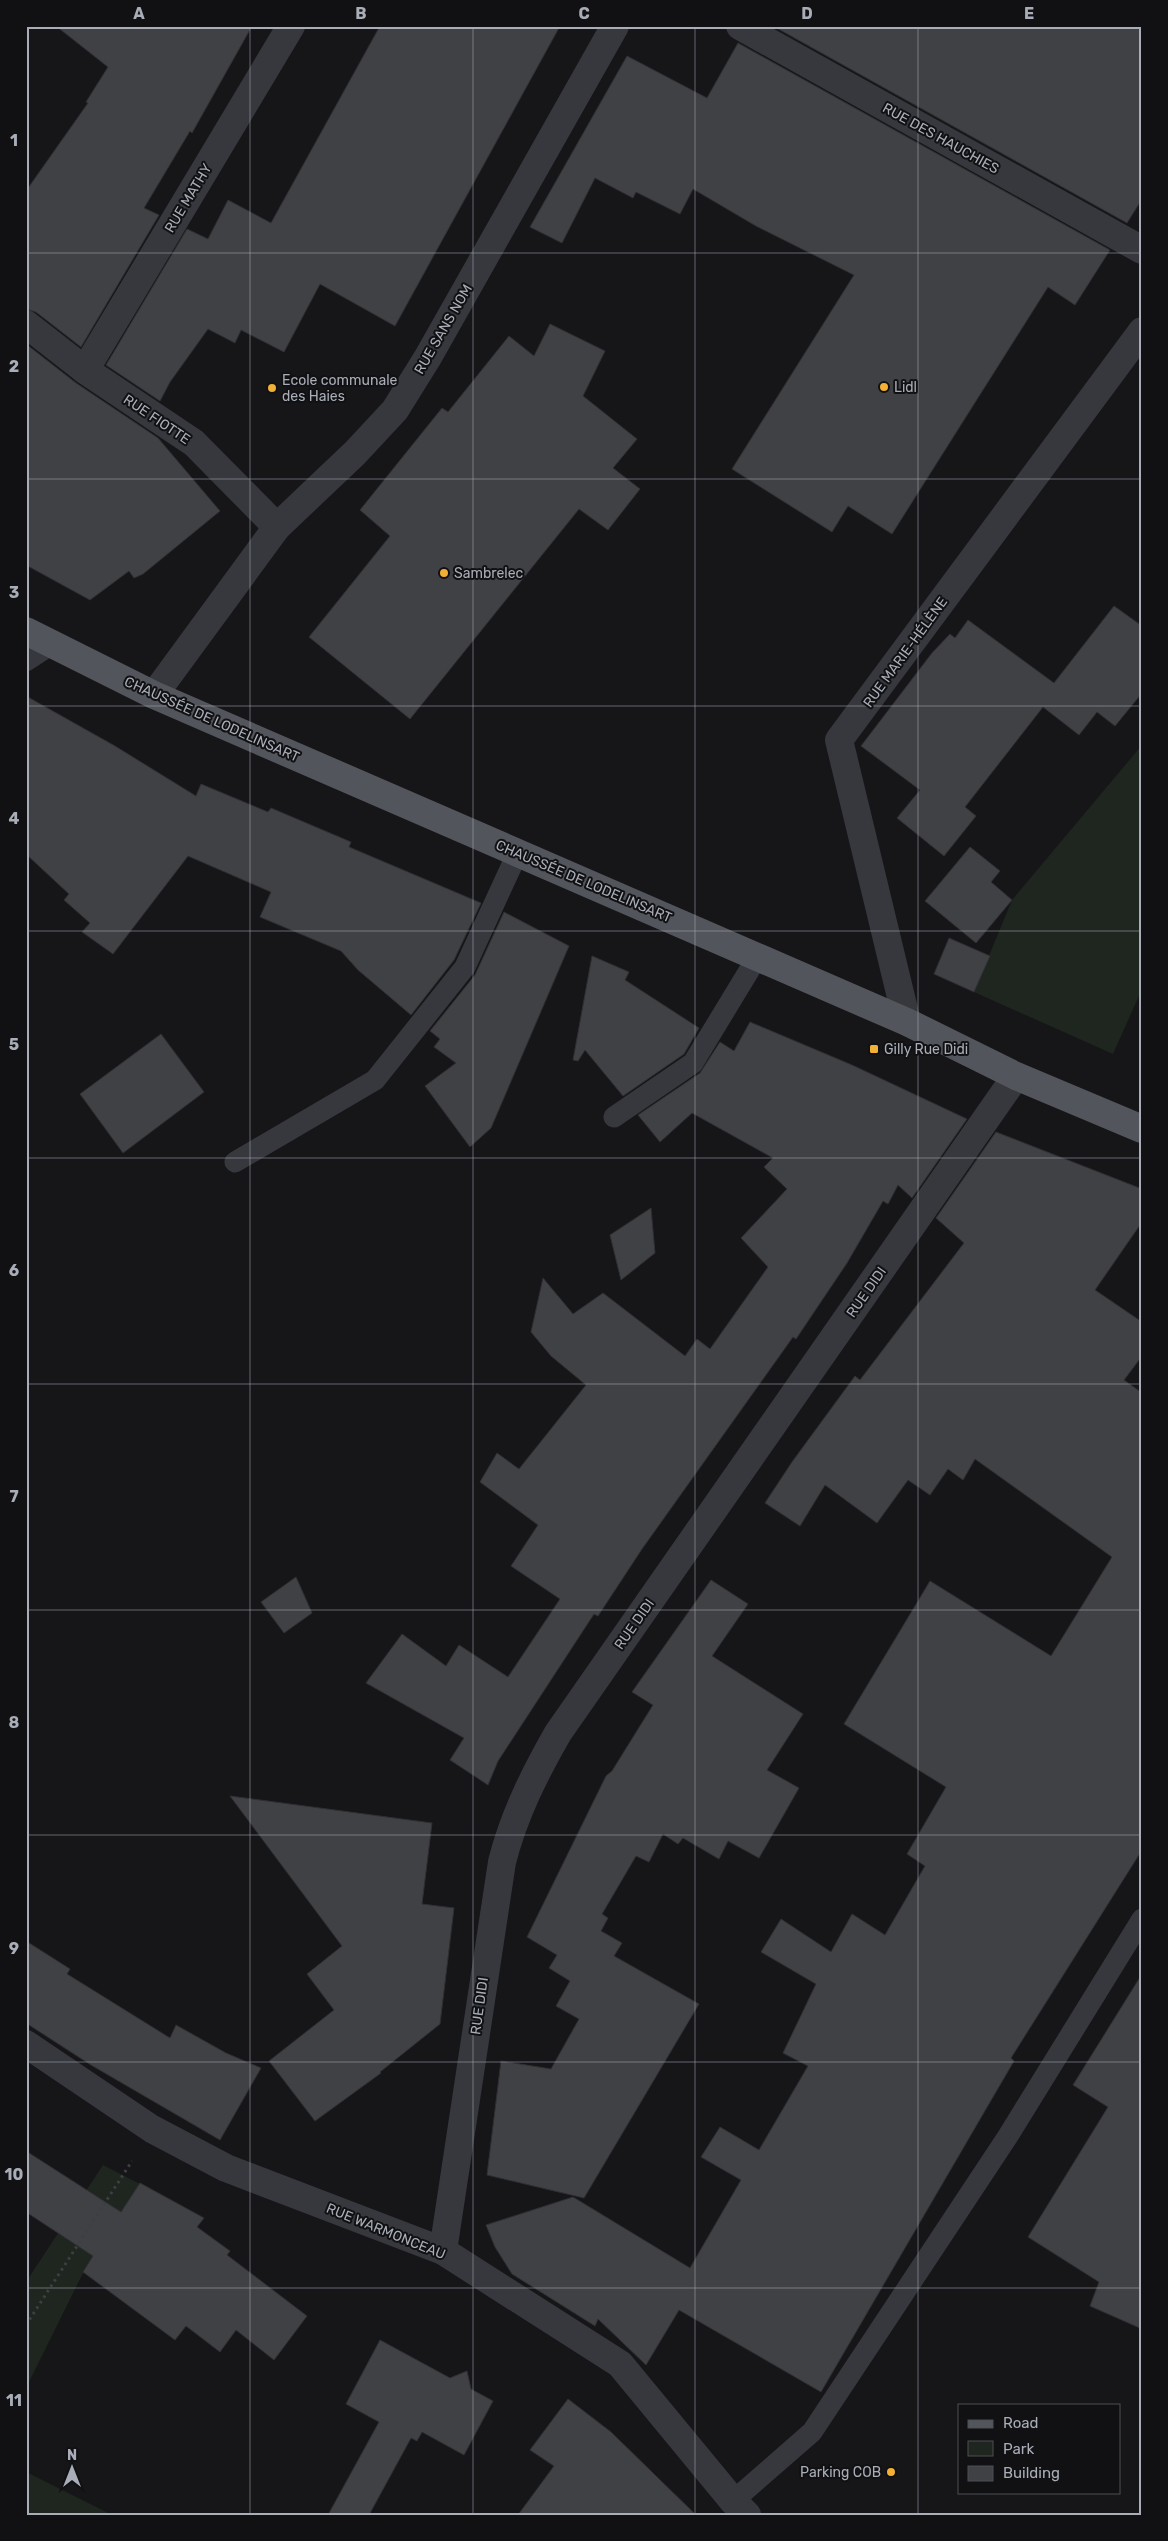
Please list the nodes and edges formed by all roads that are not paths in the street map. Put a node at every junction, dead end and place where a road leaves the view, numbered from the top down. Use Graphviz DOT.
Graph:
graph roads {
  1 [pos="291,26"];
  2 [pos="615,26"];
  3 [pos="740,26"];
  4 [pos="1142,250"];
  5 [pos="26,324"];
  6 [pos="1142,331"];
  7 [pos="85,370"];
  8 [pos="277,527"];
  9 [pos="26,631"];
  10 [pos="52,644"];
  11 [pos="26,660"];
  12 [pos="154,695"];
  13 [pos="518,852"];
  14 [pos="758,956"];
  15 [pos="907,1022"];
  16 [pos="1016,1076"];
  17 [pos="614,1118"];
  18 [pos="1142,1129"];
  19 [pos="235,1162"];
  20 [pos="1142,1919"];
  21 [pos="26,2044"];
  22 [pos="443,2251"];
  23 [pos="740,2508"];
  1 -- 7 [label="street, RUE MATHY"];
  2 -- 8 [label="street, RUE SANS NOM"];
  3 -- 4 [label="street, RUE DES HAUCHIES"];
  5 -- 7 [label="street, RUE FIOTTE"];
  6 -- 15 [label="street, RUE MARIE-HÉLÈNE"];
  7 -- 8 [label="street, RUE FIOTTE"];
  8 -- 12 [label="street, RUE SANS NOM"];
  9 -- 10 [label="main road, CHAUSSÉE DE LODELINSART"];
  10 -- 11 [label="lane"];
  10 -- 12 [label="main road, CHAUSSÉE DE LODELINSART"];
  12 -- 13 [label="main road, CHAUSSÉE DE LODELINSART"];
  13 -- 14 [label="main road, CHAUSSÉE DE LODELINSART"];
  13 -- 19 [label="lane"];
  14 -- 15 [label="main road, CHAUSSÉE DE LODELINSART"];
  14 -- 17 [label="lane"];
  15 -- 16 [label="main road, CHAUSSÉE DE LODELINSART"];
  16 -- 18 [label="main road, CHAUSSÉE DE LODELINSART"];
  16 -- 22 [label="street, RUE DIDI"];
  20 -- 23 [label="lane"];
  21 -- 22 [label="street, RUE WARMONCEAU"];
  22 -- 23 [label="street, RUE WARMONCEAU"];
}
